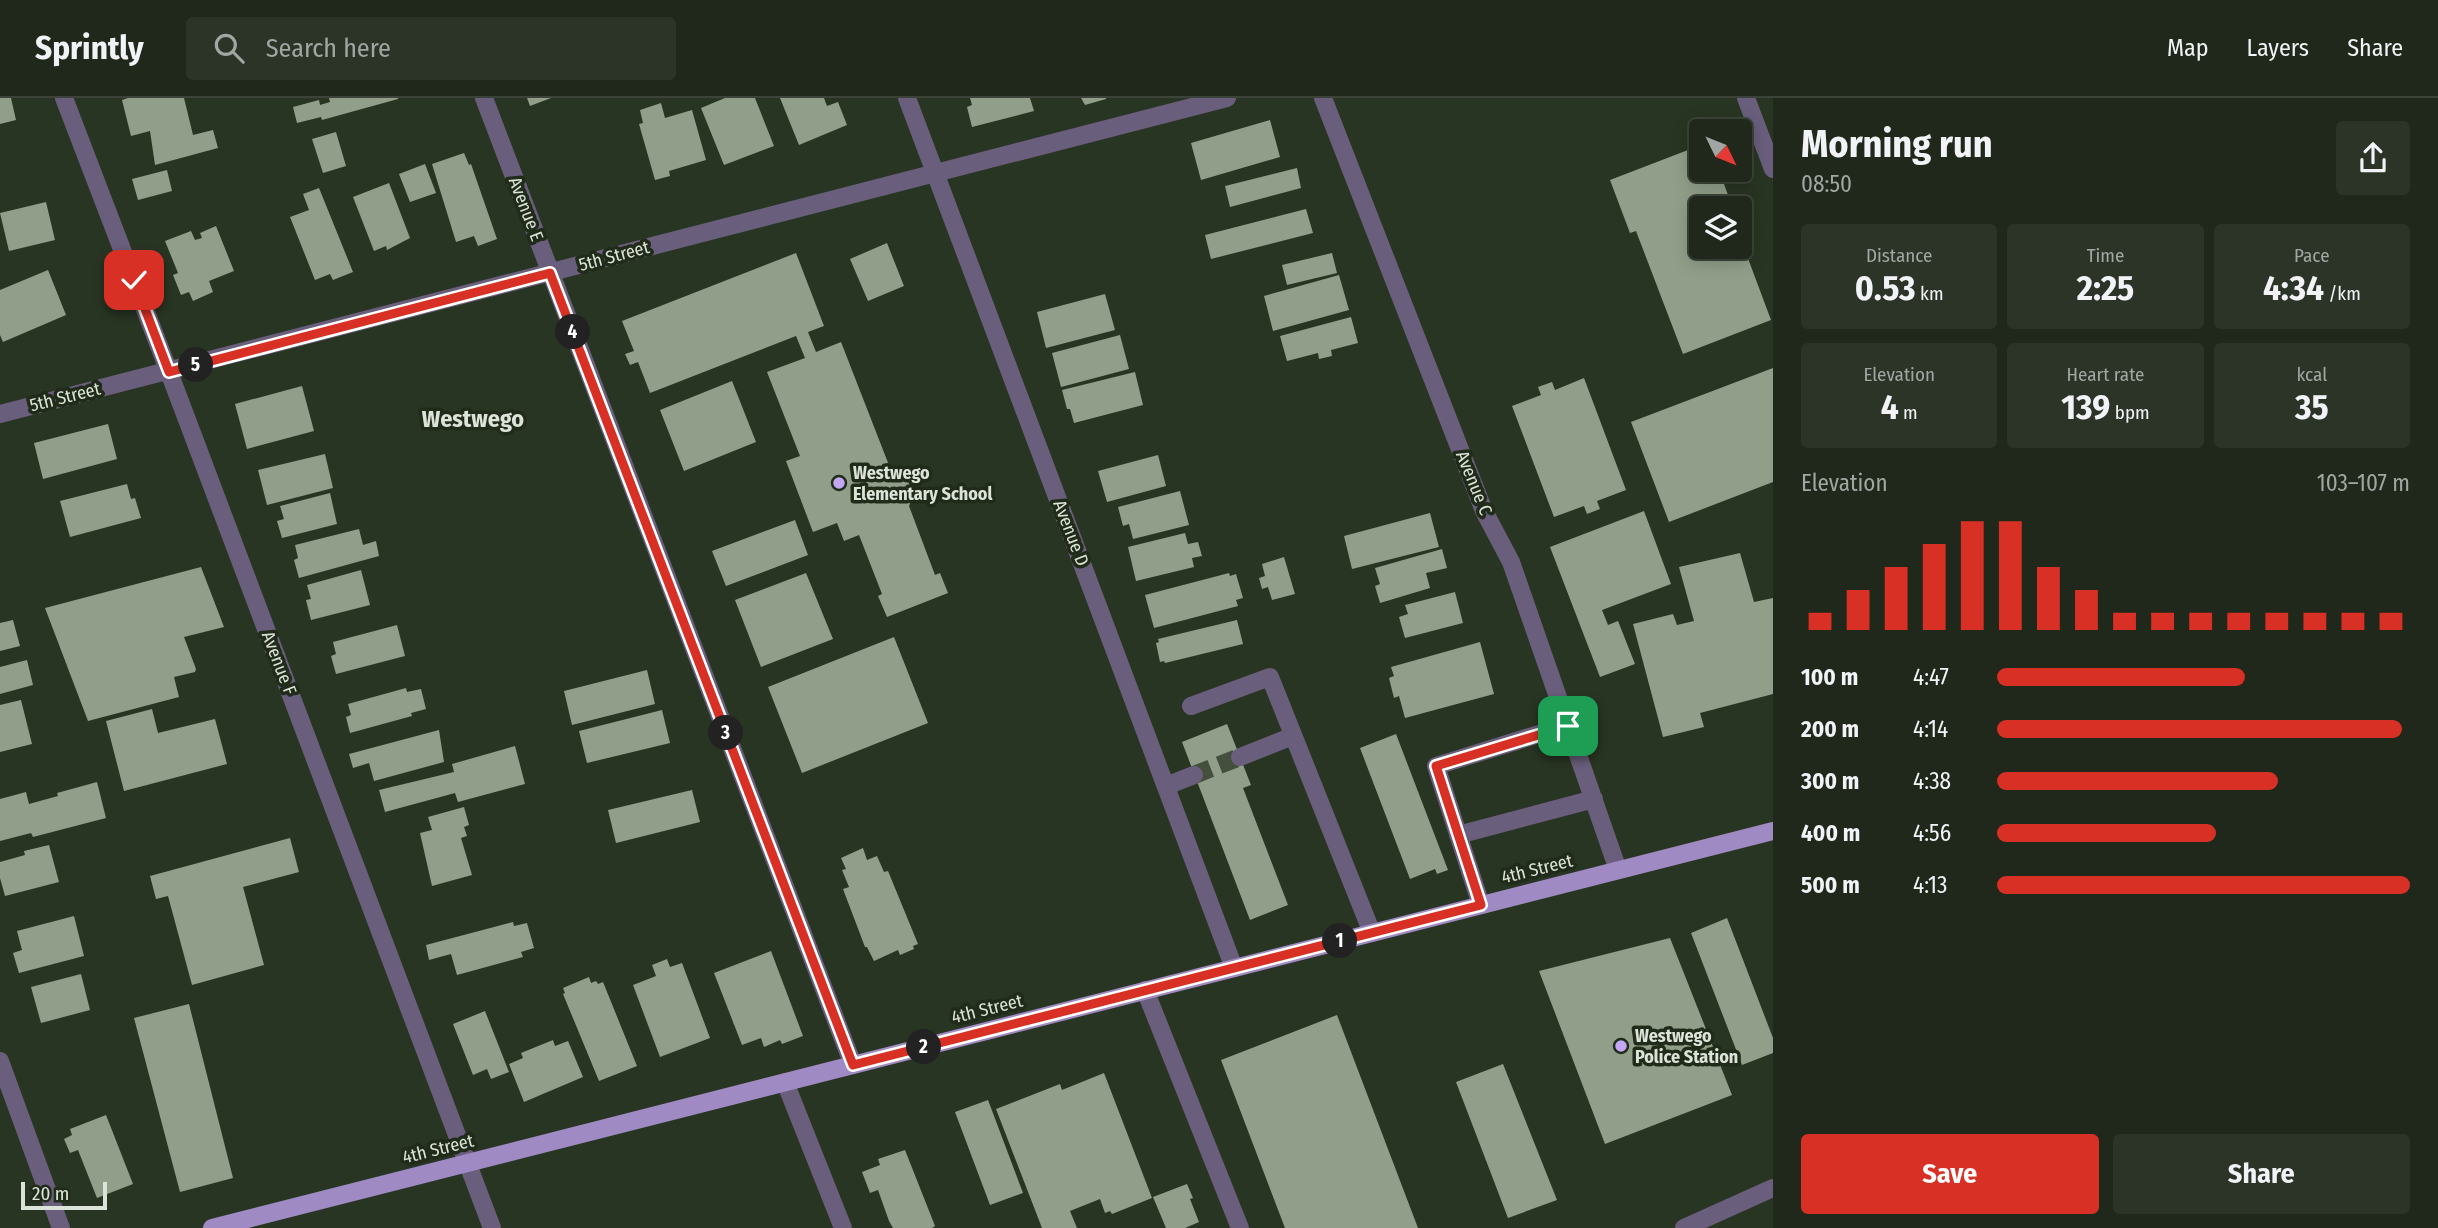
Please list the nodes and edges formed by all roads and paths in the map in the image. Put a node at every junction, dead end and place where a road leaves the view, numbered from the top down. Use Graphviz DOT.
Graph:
graph roads {
  1 [pos="64,98"];
  2 [pos="484,98"];
  3 [pos="907,98"];
  4 [pos="1227,98"];
  5 [pos="1324,98"];
  6 [pos="1746,98"];
  7 [pos="1773,169"];
  8 [pos="935,171"];
  9 [pos="550,273"];
  10 [pos="169,372"];
  11 [pos="0,414"];
  12 [pos="1191,706"];
  13 [pos="1568,726"];
  14 [pos="1293,736"];
  15 [pos="1240,757"];
  16 [pos="1194,775"];
  17 [pos="1166,786"];
  18 [pos="1594,799"];
  19 [pos="1773,831"];
  20 [pos="1458,835"];
  21 [pos="1618,870"];
  22 [pos="1481,905"];
  23 [pos="1372,933"];
  24 [pos="1234,968"];
  25 [pos="1145,990"];
  26 [pos="0,1060"];
  27 [pos="853,1065"];
  28 [pos="785,1082"];
  29 [pos="466,1163"];
  30 [pos="1773,1188"];
  31 [pos="61,1228"];
  32 [pos="212,1228"];
  33 [pos="492,1228"];
  34 [pos="843,1228"];
  35 [pos="1240,1228"];
  36 [pos="1684,1228"];
  1 -- 10 [label="street, Avenue F"];
  2 -- 9 [label="street, Avenue E"];
  3 -- 8 [label="street, Avenue D"];
  4 -- 8 [label="street, 5th Street"];
  5 -- 13 [label="street, Avenue C"];
  6 -- 7 [label="street"];
  8 -- 9 [label="street, 5th Street"];
  8 -- 17 [label="street, Avenue D"];
  9 -- 10 [label="street, 5th Street"];
  9 -- 27 [label="street, Avenue E"];
  10 -- 11 [label="street, 5th Street"];
  10 -- 29 [label="street, Avenue F"];
  12 -- 14 [label="street"];
  13 -- 18 [label="street, Avenue C"];
  13 -- 20 [label="street"];
  14 -- 15 [label="street"];
  14 -- 23 [label="street"];
  16 -- 17 [label="street"];
  17 -- 24 [label="street, Avenue D"];
  18 -- 20 [label="street"];
  18 -- 21 [label="street, Avenue C"];
  19 -- 21 [label="main road, 4th Street"];
  20 -- 22 [label="street"];
  21 -- 22 [label="main road, 4th Street"];
  22 -- 23 [label="main road, 4th Street"];
  23 -- 24 [label="main road, 4th Street"];
  24 -- 25 [label="main road, 4th Street"];
  25 -- 27 [label="main road, 4th Street"];
  25 -- 35 [label="street"];
  26 -- 31 [label="street"];
  27 -- 28 [label="main road, 4th Street"];
  28 -- 29 [label="main road, 4th Street"];
  28 -- 34 [label="street"];
  29 -- 32 [label="main road, 4th Street"];
  29 -- 33 [label="street, Avenue F"];
  30 -- 36 [label="street"];
}
